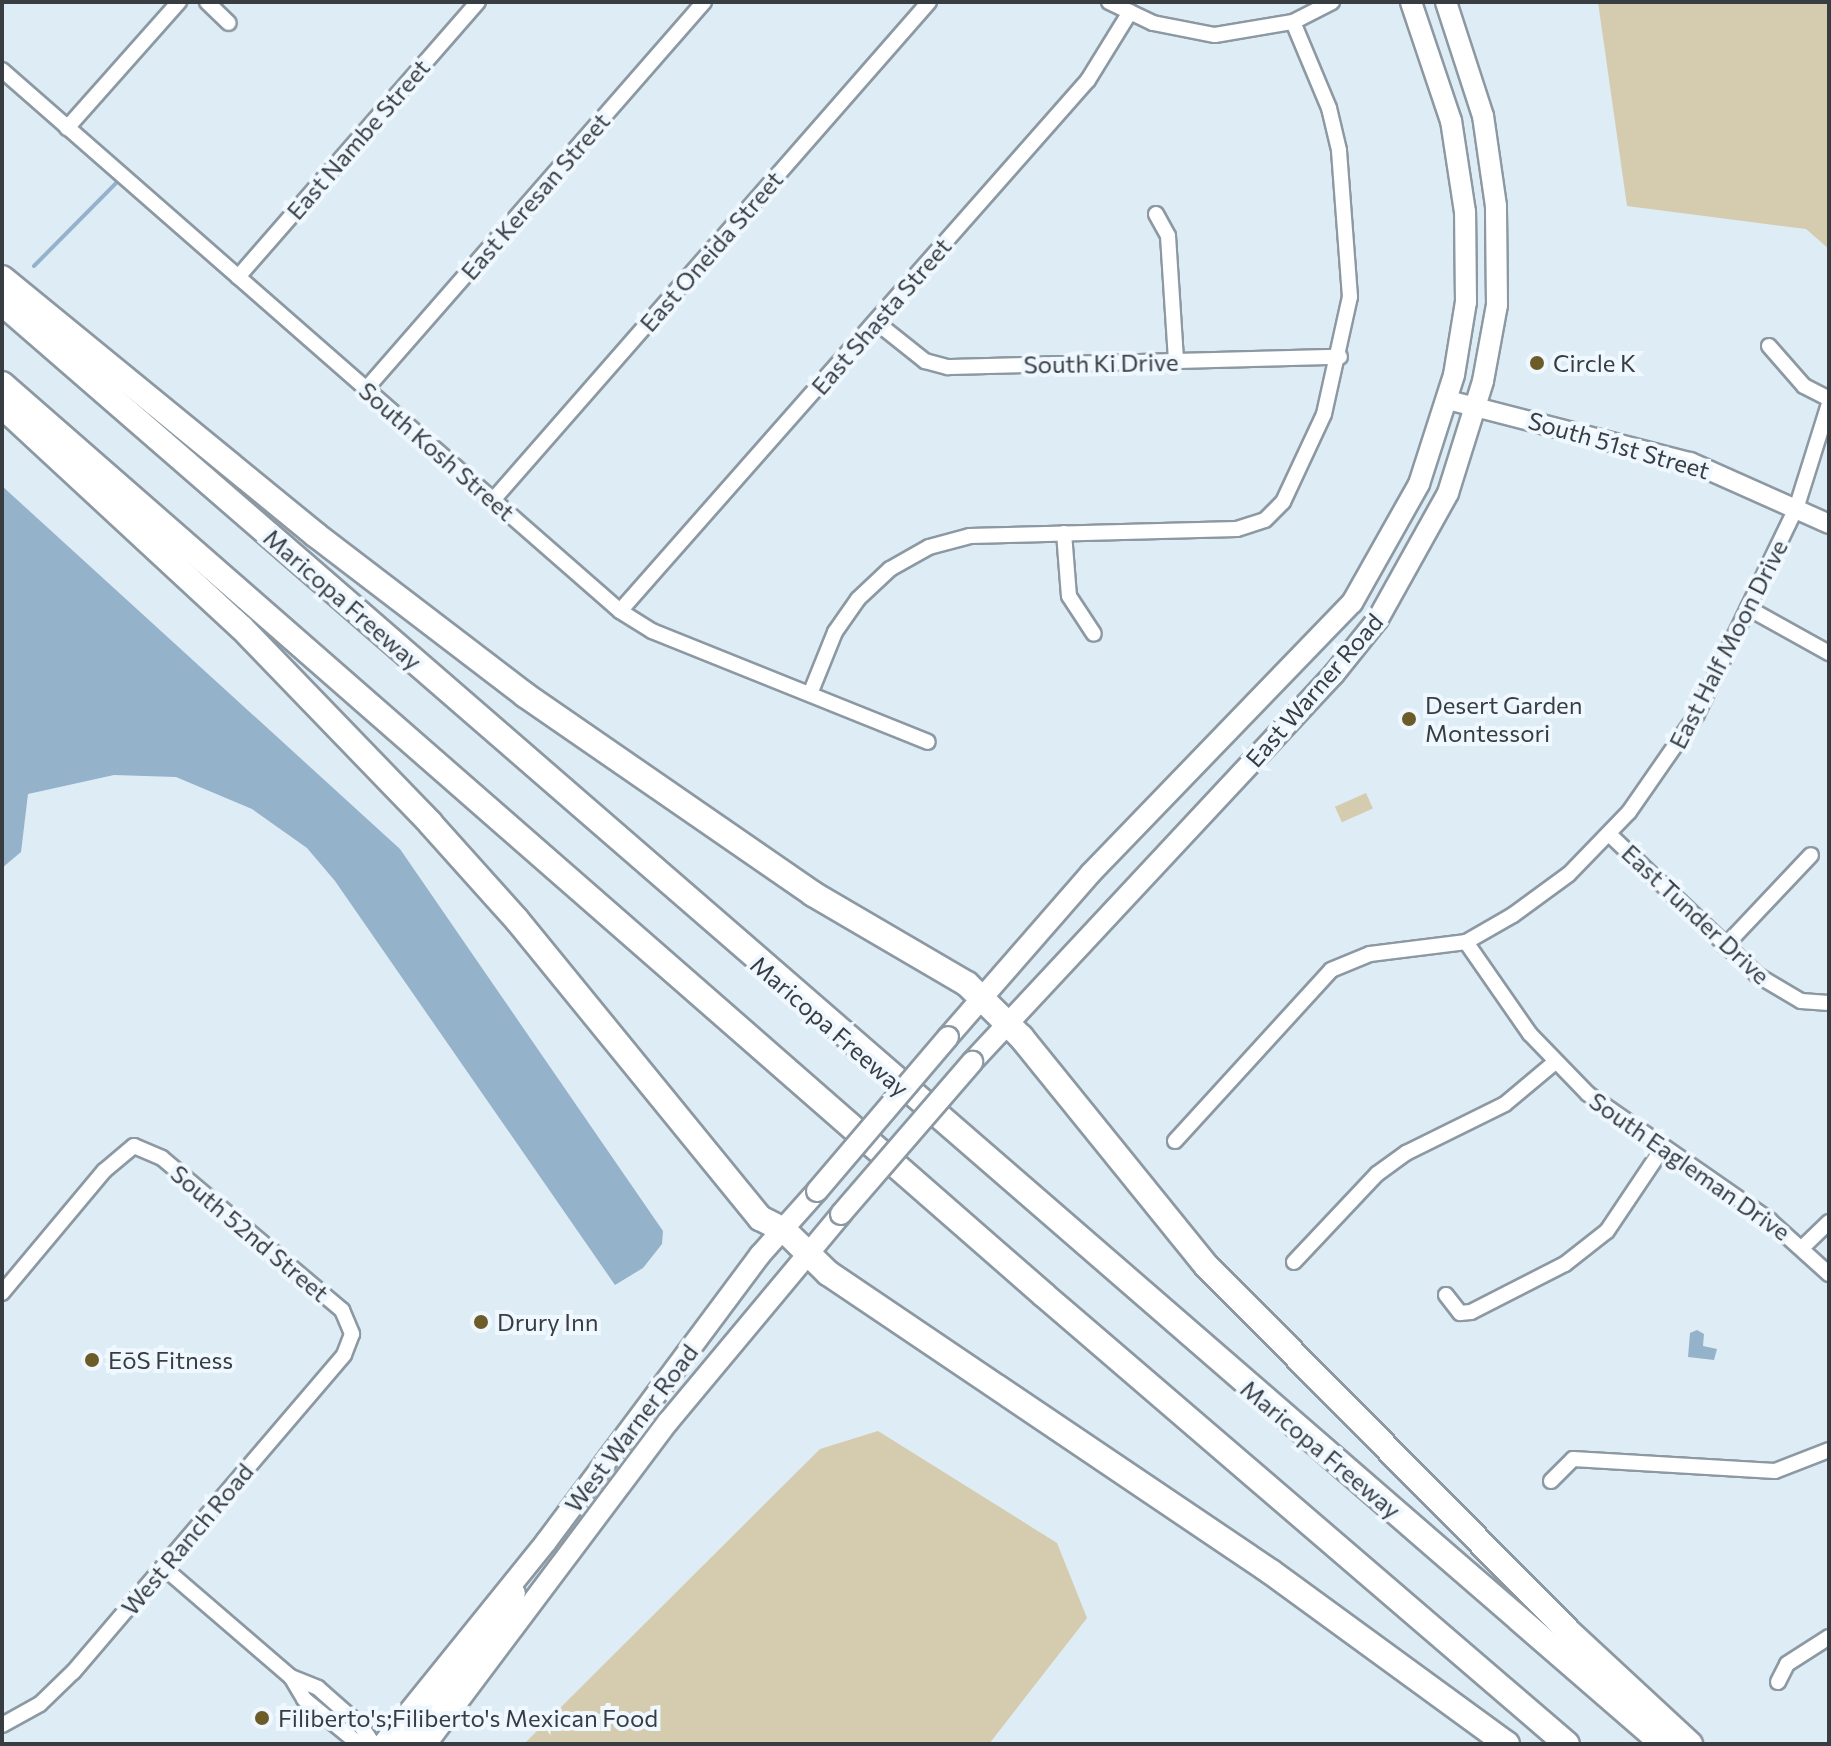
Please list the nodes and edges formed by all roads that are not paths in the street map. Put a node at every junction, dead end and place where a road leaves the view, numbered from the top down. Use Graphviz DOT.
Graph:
graph roads {
  1 [pos="179,2"];
  2 [pos="207,2"];
  3 [pos="478,2"];
  4 [pos="704,2"];
  5 [pos="929,2"];
  6 [pos="1109,2"];
  7 [pos="1332,2"];
  8 [pos="1411,2"];
  9 [pos="1446,2"];
  10 [pos="1130,12"];
  11 [pos="1293,22"];
  12 [pos="229,23"];
  13 [pos="2,70"];
  14 [pos="67,128"];
  15 [pos="1156,214"];
  16 [pos="238,277"];
  17 [pos="2,278"];
  18 [pos="2,303"];
  19 [pos="876,322"];
  20 [pos="1769,346"];
  21 [pos="1340,357"];
  22 [pos="1176,361"];
  23 [pos="2,384"];
  24 [pos="366,389"];
  25 [pos="1448,400"];
  26 [pos="1829,402"];
  27 [pos="2,406"];
  28 [pos="1477,407"];
  29 [pos="493,500"];
  30 [pos="1797,506"];
  31 [pos="1829,524"];
  32 [pos="1064,533"];
  33 [pos="1748,608"];
  34 [pos="620,611"];
  35 [pos="1332,626"];
  36 [pos="1094,634"];
  37 [pos="1357,645"];
  38 [pos="1829,653"];
  39 [pos="810,694"];
  40 [pos="928,742"];
  41 [pos="1609,834"];
  42 [pos="1811,855"];
  43 [pos="1466,942"];
  44 [pos="1725,946"];
  45 [pos="982,997"];
  46 [pos="1829,1003"];
  47 [pos="1008,1022"];
  48 [pos="1554,1063"];
  49 [pos="882,1114"];
  50 [pos="910,1134"];
  51 [pos="1175,1141"];
  52 [pos="1662,1149"];
  53 [pos="1829,1222"];
  54 [pos="784,1230"];
  55 [pos="1803,1247"];
  56 [pos="809,1252"];
  57 [pos="1294,1262"];
  58 [pos="1829,1274"];
  59 [pos="2,1293"];
  60 [pos="1446,1295"];
  61 [pos="352,1334"];
  62 [pos="1829,1450"];
  63 [pos="1551,1481"];
  64 [pos="163,1567"];
  65 [pos="513,1586"];
  66 [pos="1829,1637"];
  67 [pos="291,1677"];
  68 [pos="1778,1682"];
  69 [pos="2,1725"];
  70 [pos="359,1744"];
  71 [pos="373,1744"];
  72 [pos="383,1744"];
  73 [pos="405,1744"];
  74 [pos="426,1744"];
  75 [pos="1507,1744"];
  76 [pos="1567,1744"];
  77 [pos="1663,1744"];
  78 [pos="1690,1744"];
  1 -- 14 [label="street"];
  2 -- 12 [label="street"];
  3 -- 16 [label="street, East Nambe Street"];
  4 -- 24 [label="street, East Keresan Street"];
  5 -- 29 [label="street, East Oneida Street"];
  6 -- 10 [label="street"];
  7 -- 11 [label="street"];
  8 -- 25 [label="main road, East Warner Road"];
  9 -- 28 [label="main road, East Warner Road"];
  10 -- 11 [label="street"];
  10 -- 19 [label="street, East Shasta Street"];
  11 -- 21 [label="street"];
  13 -- 14 [label="street, South Kosh Street"];
  14 -- 16 [label="street, South Kosh Street"];
  15 -- 22 [label="street"];
  16 -- 24 [label="street, South Kosh Street"];
  17 -- 45 [label="highway"];
  18 -- 77 [label="highway, Maricopa Freeway"];
  19 -- 22 [label="street, South Ki Drive"];
  19 -- 34 [label="street, East Shasta Street"];
  20 -- 26 [label="street"];
  21 -- 22 [label="street, South Ki Drive"];
  21 -- 32 [label="street"];
  23 -- 76 [label="highway"];
  24 -- 29 [label="street, South Kosh Street"];
  25 -- 28 [label="street, South 51st Street"];
  25 -- 35 [label="main road, East Warner Road"];
  26 -- 30 [label="street, East Half Moon Drive"];
  27 -- 54 [label="highway"];
  28 -- 30 [label="street, South 51st Street"];
  28 -- 37 [label="main road, East Warner Road"];
  29 -- 34 [label="street, South Kosh Street"];
  30 -- 31 [label="street, South 51st Street"];
  30 -- 33 [label="street, East Half Moon Drive"];
  32 -- 36 [label="street"];
  32 -- 39 [label="street"];
  33 -- 38 [label="street"];
  33 -- 41 [label="street, East Half Moon Drive"];
  34 -- 39 [label="street, South Kosh Street"];
  35 -- 37 [label="main road"];
  35 -- 45 [label="main road, East Warner Road"];
  37 -- 47 [label="main road, East Warner Road"];
  39 -- 40 [label="street, South Kosh Street"];
  41 -- 43 [label="street, East Half Moon Drive"];
  41 -- 44 [label="street, East Tunder Drive"];
  42 -- 44 [label="street"];
  43 -- 48 [label="street, South Eagleman Drive"];
  43 -- 51 [label="street, East Half Moon Drive"];
  44 -- 46 [label="street, East Tunder Drive"];
  45 -- 47 [label="highway"];
  45 -- 49 [label="main road, East Warner Road, bridge"];
  47 -- 50 [label="main road, East Warner Road, bridge"];
  47 -- 78 [label="highway"];
  48 -- 52 [label="street, South Eagleman Drive"];
  48 -- 57 [label="street"];
  49 -- 54 [label="main road, West Warner Road, bridge"];
  50 -- 56 [label="main road, West Warner Road, bridge"];
  52 -- 55 [label="street, South Eagleman Drive"];
  52 -- 60 [label="street"];
  53 -- 55 [label="street"];
  54 -- 56 [label="highway"];
  54 -- 65 [label="main road, West Warner Road"];
  55 -- 58 [label="street, South Eagleman Drive"];
  56 -- 74 [label="main road, West Warner Road"];
  56 -- 75 [label="highway"];
  59 -- 61 [label="street, South 52nd Street"];
  61 -- 64 [label="street, West Ranch Road"];
  62 -- 63 [label="street"];
  64 -- 67 [label="street"];
  64 -- 69 [label="street, West Ranch Road"];
  65 -- 72 [label="main road, West Warner Road"];
  65 -- 73 [label="main road"];
  66 -- 68 [label="street"];
  67 -- 70 [label="street"];
  67 -- 71 [label="street"];
}
